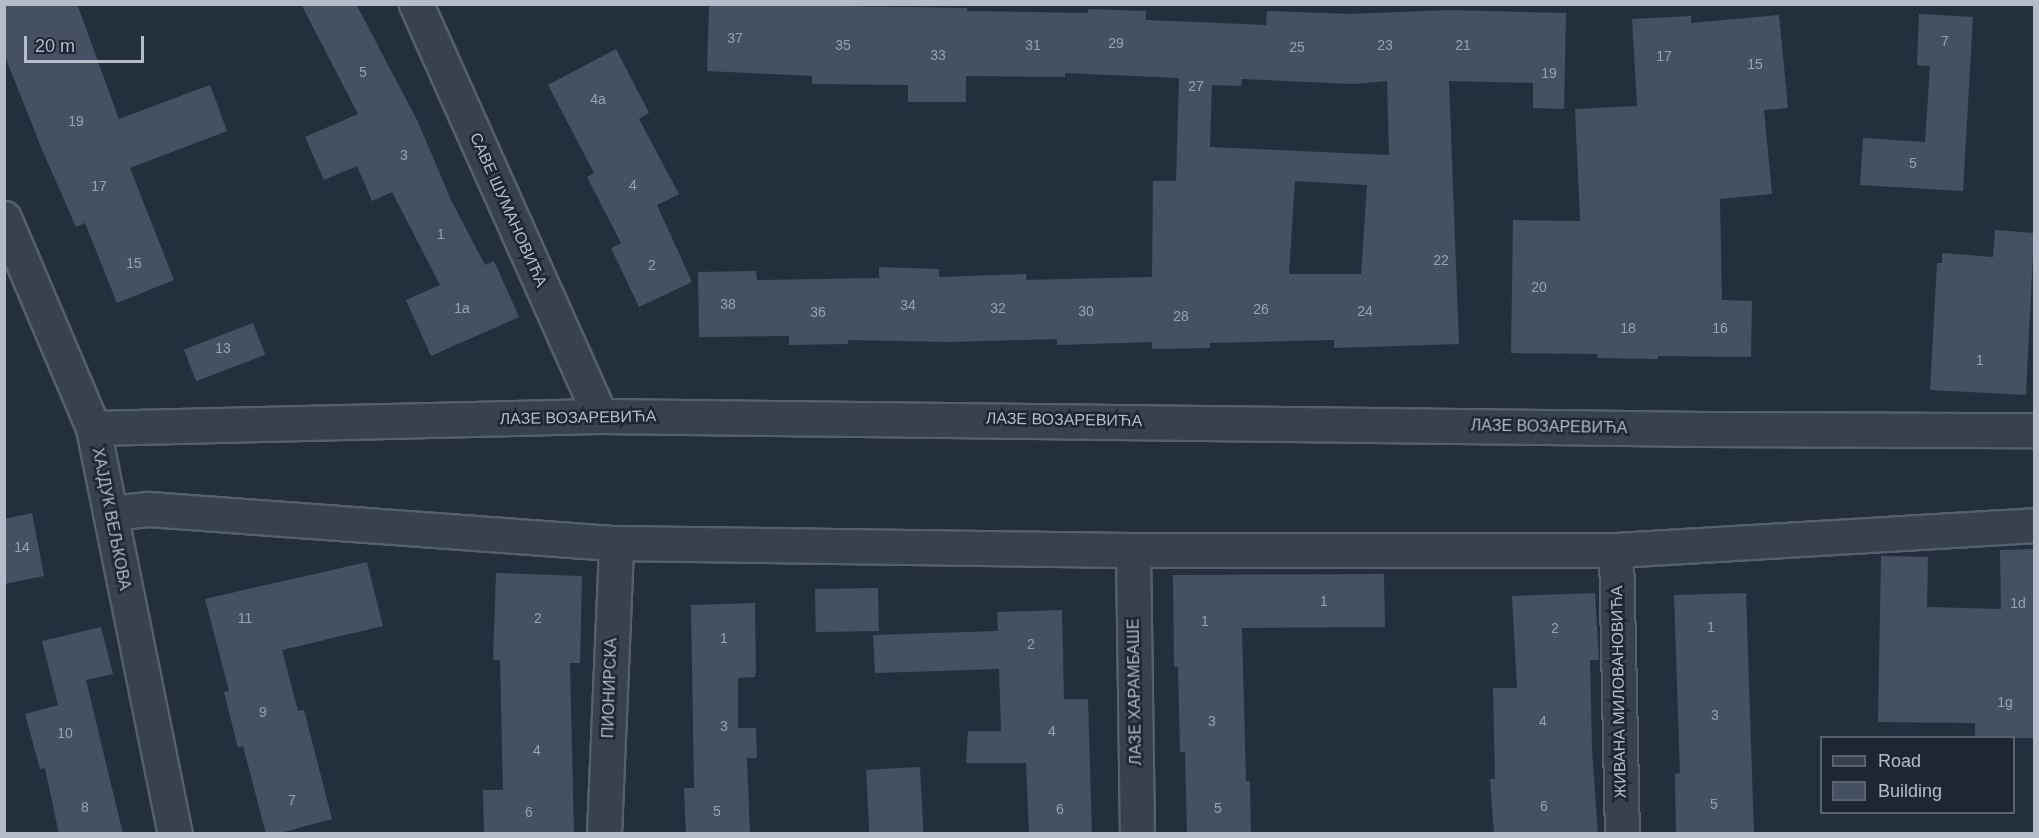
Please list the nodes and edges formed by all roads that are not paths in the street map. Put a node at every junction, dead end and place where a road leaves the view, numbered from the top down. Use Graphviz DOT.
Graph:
graph roads {
  1 [pos="416,4"];
  2 [pos="4,218"];
  3 [pos="600,416"];
  4 [pos="93,428"];
  5 [pos="2034,430"];
  6 [pos="110,513"];
  7 [pos="2034,525"];
  8 [pos="616,543"];
  9 [pos="1133,550"];
  10 [pos="1616,550"];
  11 [pos="175,834"];
  12 [pos="603,834"];
  13 [pos="1137,834"];
  14 [pos="1622,834"];
  1 -- 3 [label="street, САВЕ ШУМАНОВИЋА"];
  2 -- 4 [label="street, ХАЈДУК ВЕЉКОВА"];
  3 -- 4 [label="street, ЛАЗЕ ВОЗАРЕВИЋА"];
  3 -- 5 [label="street, ЛАЗЕ ВОЗАРЕВИЋА"];
  4 -- 6 [label="street, ХАЈДУК ВЕЉКОВА"];
  6 -- 8 [label="street"];
  6 -- 11 [label="street, ХАЈДУК ВЕЉКОВА"];
  7 -- 10 [label="street"];
  8 -- 9 [label="street"];
  8 -- 12 [label="street, ПИОНИРСКА"];
  9 -- 10 [label="street"];
  9 -- 13 [label="street, ЛАЗЕ ХАРАМБАШЕ"];
  10 -- 14 [label="street, ЖИВАНА МИЛОВАНОВИЋА"];
}
